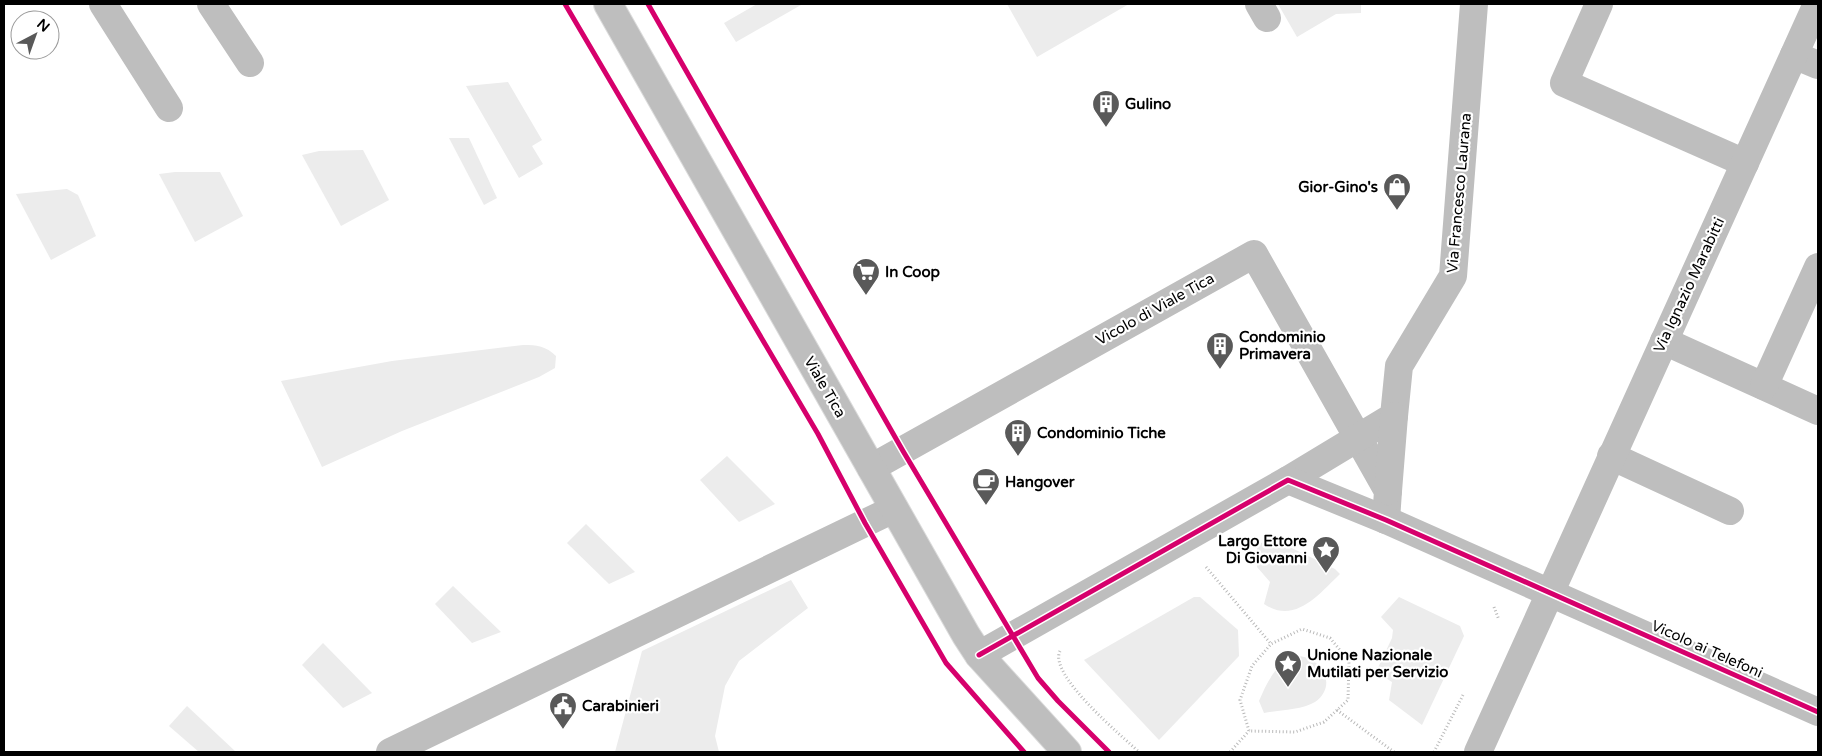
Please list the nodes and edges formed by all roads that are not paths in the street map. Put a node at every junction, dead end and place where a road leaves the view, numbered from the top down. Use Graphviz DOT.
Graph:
graph roads {
  1 [pos="103,4"];
  2 [pos="211,4"];
  3 [pos="608,4"];
  4 [pos="1474,4"];
  5 [pos="1599,4"];
  6 [pos="1817,4"];
  7 [pos="1806,60"];
  8 [pos="250,63"];
  9 [pos="169,108"];
  10 [pos="1745,163"];
  11 [pos="1818,267"];
  12 [pos="1664,341"];
  13 [pos="1764,386"];
  14 [pos="1818,411"];
  15 [pos="1394,416"];
  16 [pos="1357,438"];
  17 [pos="1611,456"];
  18 [pos="871,468"];
  19 [pos="1288,480"];
  20 [pos="1388,491"];
  21 [pos="894,509"];
  22 [pos="1730,511"];
  23 [pos="1386,520"];
  24 [pos="1548,593"];
  25 [pos="979,655"];
  26 [pos="1818,712"];
  27 [pos="390,752"];
  28 [pos="1067,752"];
  29 [pos="1478,752"];
  1 -- 9 [label="street"];
  2 -- 8 [label="street"];
  3 -- 18 [label="street, Viale Tica"];
  4 -- 15 [label="street, Via Francesco Laurana"];
  5 -- 10 [label="street"];
  6 -- 7 [label="street, Via Ignazio Marabitti"];
  7 -- 10 [label="street, Via Ignazio Marabitti"];
  10 -- 12 [label="street, Via Ignazio Marabitti"];
  11 -- 13 [label="street"];
  12 -- 13 [label="street"];
  12 -- 17 [label="street, Via Ignazio Marabitti"];
  13 -- 14 [label="street"];
  15 -- 16 [label="street"];
  15 -- 20 [label="street, Via Francesco Laurana"];
  16 -- 18 [label="street, Vicolo di Viale Tica"];
  16 -- 19 [label="street"];
  16 -- 20 [label="street"];
  17 -- 22 [label="street"];
  17 -- 24 [label="street, Via Ignazio Marabitti"];
  18 -- 21 [label="street, Viale Tica"];
  19 -- 23 [label="street, Vicolo ai Telefoni"];
  19 -- 25 [label="street"];
  20 -- 23 [label="street, Via Francesco Laurana"];
  21 -- 25 [label="street, Viale Tica"];
  21 -- 27 [label="street"];
  23 -- 24 [label="street, Vicolo ai Telefoni"];
  24 -- 26 [label="street, Vicolo ai Telefoni"];
  24 -- 29 [label="street, Via Ignazio Marabitti"];
  25 -- 28 [label="street, Viale Tica"];
}
